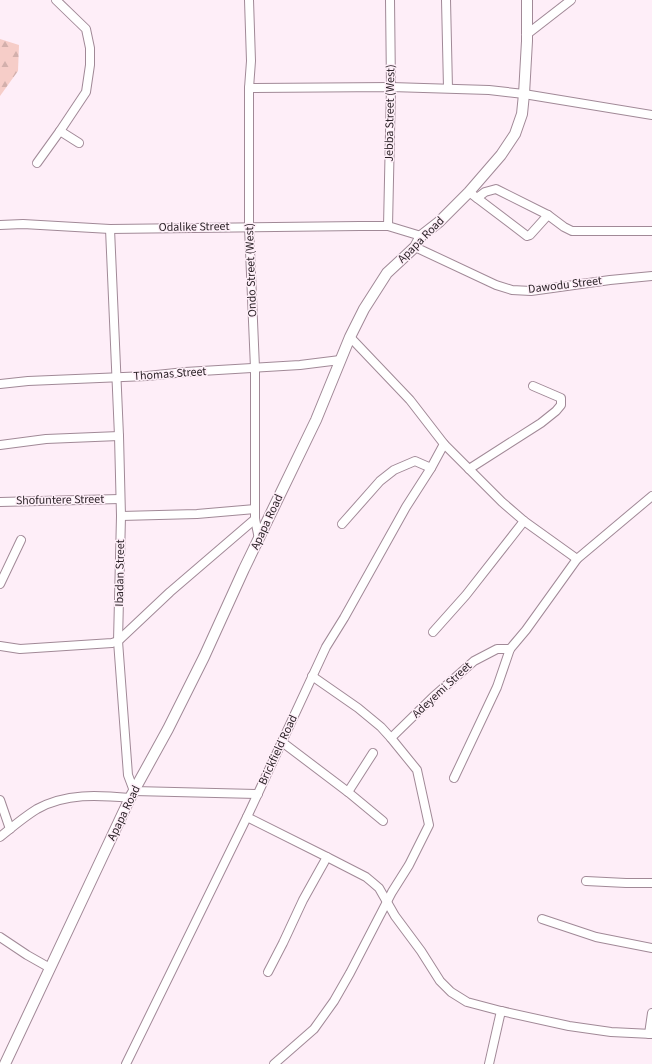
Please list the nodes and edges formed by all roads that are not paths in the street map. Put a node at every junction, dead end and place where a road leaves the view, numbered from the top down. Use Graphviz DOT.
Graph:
graph roads {
  1 [pos="56,0"];
  2 [pos="249,0"];
  3 [pos="390,0"];
  4 [pos="446,0"];
  5 [pos="527,0"];
  6 [pos="571,0"];
  7 [pos="526,35"];
  8 [pos="391,87"];
  9 [pos="249,88"];
  10 [pos="448,88"];
  11 [pos="524,94"];
  12 [pos="652,115"];
  13 [pos="60,131"];
  14 [pos="79,143"];
  15 [pos="37,163"];
  16 [pos="473,195"];
  17 [pos="548,215"];
  18 [pos="0,225"];
  19 [pos="388,226"];
  20 [pos="249,227"];
  21 [pos="110,229"];
  22 [pos="652,231"];
  23 [pos="422,236"];
  24 [pos="415,247"];
  25 [pos="652,276"];
  26 [pos="350,337"];
  27 [pos="340,360"];
  28 [pos="255,368"];
  29 [pos="117,377"];
  30 [pos="0,384"];
  31 [pos="533,386"];
  32 [pos="119,436"];
  33 [pos="444,444"];
  34 [pos="0,445"];
  35 [pos="431,468"];
  36 [pos="469,469"];
  37 [pos="652,496"];
  38 [pos="120,499"];
  39 [pos="0,502"];
  40 [pos="255,509"];
  41 [pos="121,516"];
  42 [pos="255,518"];
  43 [pos="524,521"];
  44 [pos="342,524"];
  45 [pos="259,539"];
  46 [pos="21,540"];
  47 [pos="577,559"];
  48 [pos="0,584"];
  49 [pos="433,632"];
  50 [pos="118,641"];
  51 [pos="0,646"];
  52 [pos="510,649"];
  53 [pos="312,676"];
  54 [pos="391,738"];
  55 [pos="282,742"];
  56 [pos="373,753"];
  57 [pos="454,778"];
  58 [pos="348,792"];
  59 [pos="132,794"];
  60 [pos="258,794"];
  61 [pos="0,800"];
  62 [pos="248,817"];
  63 [pos="383,821"];
  64 [pos="10,829"];
  65 [pos="0,837"];
  66 [pos="327,857"];
  67 [pos="586,881"];
  68 [pos="652,883"];
  69 [pos="387,903"];
  70 [pos="542,919"];
  71 [pos="0,937"];
  72 [pos="652,948"];
  73 [pos="50,968"];
  74 [pos="268,972"];
  75 [pos="501,1011"];
  76 [pos="652,1013"];
  77 [pos="650,1034"];
  78 [pos="5,1064"];
  79 [pos="126,1064"];
  80 [pos="274,1064"];
  81 [pos="490,1064"];
  1 -- 13 [label="street"];
  2 -- 9 [label="street, Ondo Street (West)"];
  3 -- 8 [label="street, Jebba Street (West)"];
  4 -- 10 [label="street"];
  5 -- 7 [label="street, Apapa Road"];
  6 -- 7 [label="street"];
  7 -- 11 [label="street, Apapa Road"];
  8 -- 9 [label="street"];
  8 -- 10 [label="street"];
  8 -- 19 [label="street, Jebba Street (West)"];
  9 -- 20 [label="street, Ondo Street (West)"];
  10 -- 11 [label="street"];
  11 -- 12 [label="street"];
  11 -- 16 [label="street, Apapa Road"];
  13 -- 14 [label="street"];
  13 -- 15 [label="street"];
  16 -- 17 [label="street"];
  16 -- 17 [label="street"];
  16 -- 23 [label="street, Apapa Road"];
  17 -- 22 [label="street"];
  18 -- 21 [label="street, Odalike Street"];
  19 -- 20 [label="street, Odalike Street"];
  19 -- 23 [label="street, Odalike Street"];
  20 -- 21 [label="street, Odalike Street"];
  20 -- 28 [label="street, Ondo Street (West)"];
  21 -- 29 [label="street, Ibadan Street"];
  23 -- 24 [label="street, Apapa Road"];
  24 -- 25 [label="street, Dawodu Street"];
  24 -- 26 [label="street, Apapa Road"];
  26 -- 27 [label="street, Apapa Road"];
  26 -- 33 [label="street"];
  27 -- 28 [label="street, Thomas Street"];
  27 -- 45 [label="street, Apapa Road"];
  28 -- 29 [label="street, Thomas Street"];
  28 -- 40 [label="street, Ondo Street (West)"];
  29 -- 30 [label="street, Thomas Street"];
  29 -- 32 [label="street, Ibadan Street"];
  31 -- 36 [label="street"];
  32 -- 34 [label="street"];
  32 -- 38 [label="street, Ibadan Street"];
  33 -- 35 [label="street, Brickfield Road"];
  33 -- 36 [label="street"];
  35 -- 44 [label="street"];
  35 -- 53 [label="street, Brickfield Road"];
  36 -- 43 [label="street"];
  37 -- 47 [label="street"];
  38 -- 39 [label="street, Shofuntere Street"];
  38 -- 41 [label="street, Ibadan Street"];
  40 -- 41 [label="street"];
  40 -- 42 [label="street, Ondo Street (West)"];
  41 -- 50 [label="street, Ibadan Street"];
  42 -- 45 [label="street, Ondo Street (West)"];
  42 -- 50 [label="street"];
  43 -- 47 [label="street"];
  43 -- 49 [label="street"];
  45 -- 59 [label="street, Apapa Road"];
  46 -- 48 [label="street"];
  47 -- 52 [label="street"];
  50 -- 51 [label="street"];
  50 -- 59 [label="street, Ibadan Street"];
  52 -- 54 [label="street, Adeyemi Street"];
  52 -- 57 [label="street"];
  53 -- 54 [label="street"];
  53 -- 55 [label="street, Brickfield Road"];
  54 -- 69 [label="street"];
  55 -- 58 [label="street"];
  55 -- 60 [label="street, Brickfield Road"];
  56 -- 58 [label="street"];
  58 -- 63 [label="street"];
  59 -- 60 [label="street"];
  59 -- 64 [label="street"];
  59 -- 73 [label="street, Apapa Road"];
  60 -- 62 [label="street, Brickfield Road"];
  61 -- 64 [label="street"];
  62 -- 66 [label="street"];
  62 -- 79 [label="street, Brickfield Road"];
  64 -- 65 [label="street"];
  66 -- 69 [label="street"];
  66 -- 74 [label="street"];
  67 -- 68 [label="street"];
  69 -- 75 [label="street"];
  69 -- 80 [label="street"];
  70 -- 72 [label="street"];
  71 -- 73 [label="street"];
  73 -- 78 [label="street, Apapa Road"];
  75 -- 77 [label="street"];
  75 -- 81 [label="street"];
  76 -- 77 [label="street"];
}
